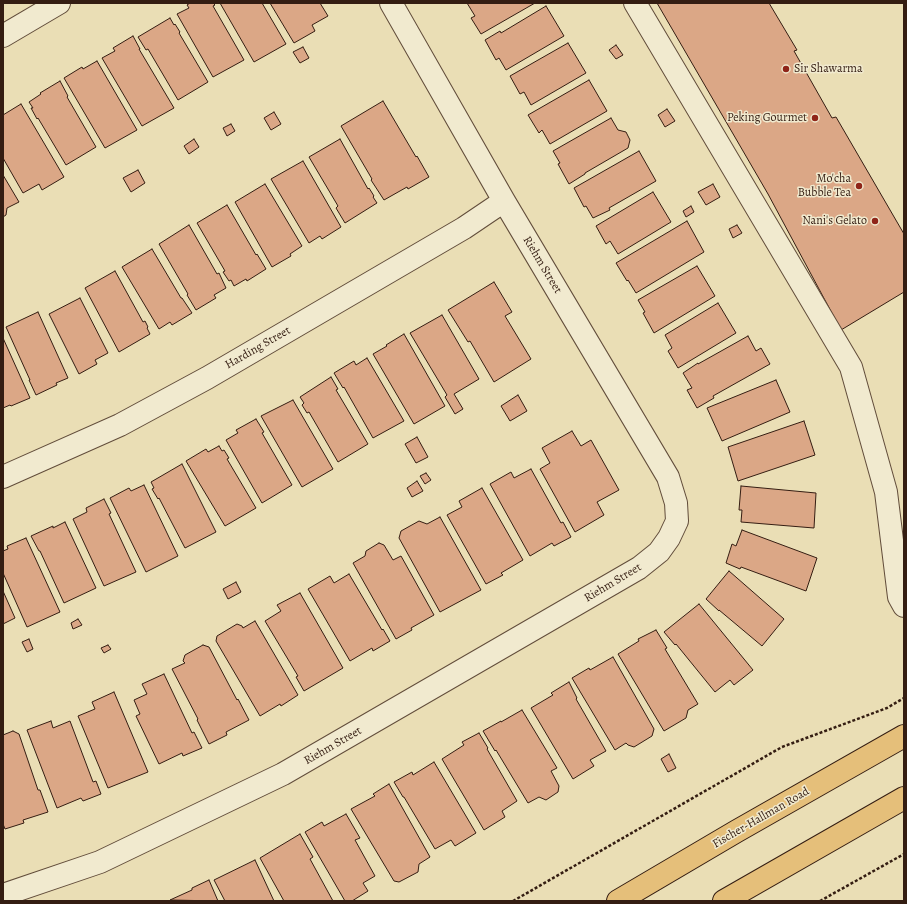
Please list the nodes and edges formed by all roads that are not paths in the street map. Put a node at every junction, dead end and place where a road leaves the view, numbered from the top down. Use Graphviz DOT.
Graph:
graph roads {
  1 [pos="59,3"];
  2 [pos="391,3"];
  3 [pos="635,3"];
  4 [pos="3,36"];
  5 [pos="504,201"];
  6 [pos="3,477"];
  7 [pos="895,496"];
  8 [pos="904,606"];
  9 [pos="904,736"];
  10 [pos="904,798"];
  11 [pos="3,895"];
  12 [pos="618,901"];
  13 [pos="724,901"];
  1 -- 4 [label="street"];
  2 -- 5 [label="street, Riehm Street"];
  3 -- 7 [label="street"];
  5 -- 6 [label="street, Harding Street"];
  5 -- 11 [label="street, Riehm Street"];
  7 -- 8 [label="street"];
  9 -- 12 [label="main road, Fischer-Hallman Road"];
  10 -- 13 [label="main road"];
}
